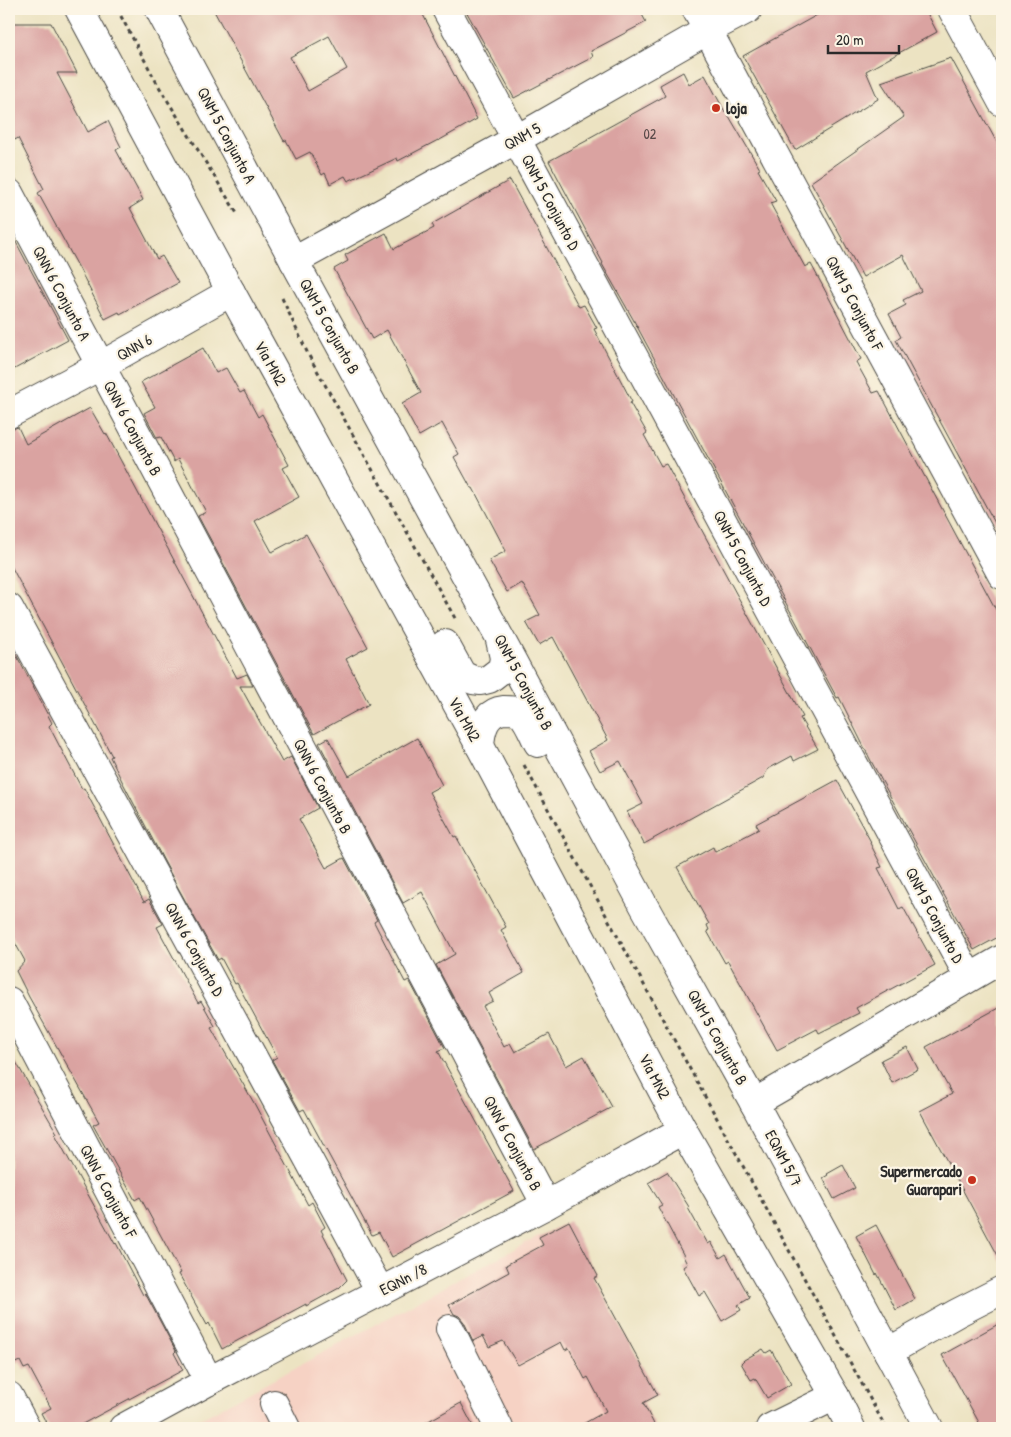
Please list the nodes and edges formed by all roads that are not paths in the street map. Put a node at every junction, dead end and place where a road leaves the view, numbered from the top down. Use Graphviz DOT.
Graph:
graph roads {
  1 [pos="78,9"];
  2 [pos="159,9"];
  3 [pos="446,9"];
  4 [pos="748,9"];
  5 [pos="952,9"];
  6 [pos="702,19"];
  7 [pos="1002,102"];
  8 [pos="517,139"];
  9 [pos="9,193"];
  10 [pos="294,261"];
  11 [pos="231,292"];
  12 [pos="100,366"];
  13 [pos="9,414"];
  14 [pos="320,453"];
  15 [pos="1002,575"];
  16 [pos="9,608"];
  17 [pos="500,638"];
  18 [pos="480,746"];
  19 [pos="644,906"];
  20 [pos="1002,959"];
  21 [pos="969,977"];
  22 [pos="9,1001"];
  23 [pos="754,1103"];
  24 [pos="683,1130"];
  25 [pos="546,1205"];
  26 [pos="1002,1290"];
  27 [pos="380,1291"];
  28 [pos="450,1329"];
  29 [pos="888,1352"];
  30 [pos="209,1381"];
  31 [pos="9,1396"];
  32 [pos="835,1396"];
  33 [pos="274,1404"];
  34 [pos="26,1428"];
  35 [pos="123,1428"];
  36 [pos="286,1428"];
  37 [pos="499,1428"];
  38 [pos="770,1428"];
  39 [pos="851,1428"];
  40 [pos="929,1428"];
  1 -- 11 [label="street, Via MN2"];
  2 -- 10 [label="street, QNM 5 Conjunto A"];
  3 -- 8 [label="street, QNM 5 Conjunto D"];
  4 -- 6 [label="street, QNM 5"];
  5 -- 7 [label="street"];
  6 -- 8 [label="street, QNM 5"];
  6 -- 15 [label="street, QNM 5 Conjunto F"];
  8 -- 10 [label="street, QNM 5"];
  8 -- 21 [label="street, QNM 5 Conjunto D"];
  9 -- 12 [label="street, QNN 6 Conjunto A"];
  10 -- 17 [label="street, QNM 5 Conjunto B"];
  11 -- 12 [label="street, QNN 6"];
  11 -- 14 [label="street, Via MN2"];
  12 -- 13 [label="street, QNN 6"];
  12 -- 25 [label="street, QNN 6 Conjunto B"];
  14 -- 17 [label="street"];
  14 -- 18 [label="street, Via MN2"];
  16 -- 27 [label="street, QNN 6 Conjunto D"];
  17 -- 19 [label="street, QNM 5 Conjunto B"];
  18 -- 19 [label="street"];
  18 -- 24 [label="street, Via MN2"];
  19 -- 23 [label="street, QNM 5 Conjunto B"];
  20 -- 21 [label="street"];
  21 -- 23 [label="street"];
  22 -- 30 [label="street, QNN 6 Conjunto F"];
  23 -- 29 [label="street, EQNM 5/7"];
  24 -- 25 [label="street, EQNn /8"];
  24 -- 32 [label="street, Via MN2"];
  25 -- 27 [label="street, EQNn /8"];
  26 -- 29 [label="street"];
  27 -- 30 [label="street, EQNn /8"];
  28 -- 37 [label="street"];
  29 -- 40 [label="street, EQNM 5/7"];
  30 -- 35 [label="street, EQNn /8"];
  31 -- 34 [label="street"];
  32 -- 38 [label="street"];
  32 -- 39 [label="street, Via MN2"];
  33 -- 36 [label="street"];
}
